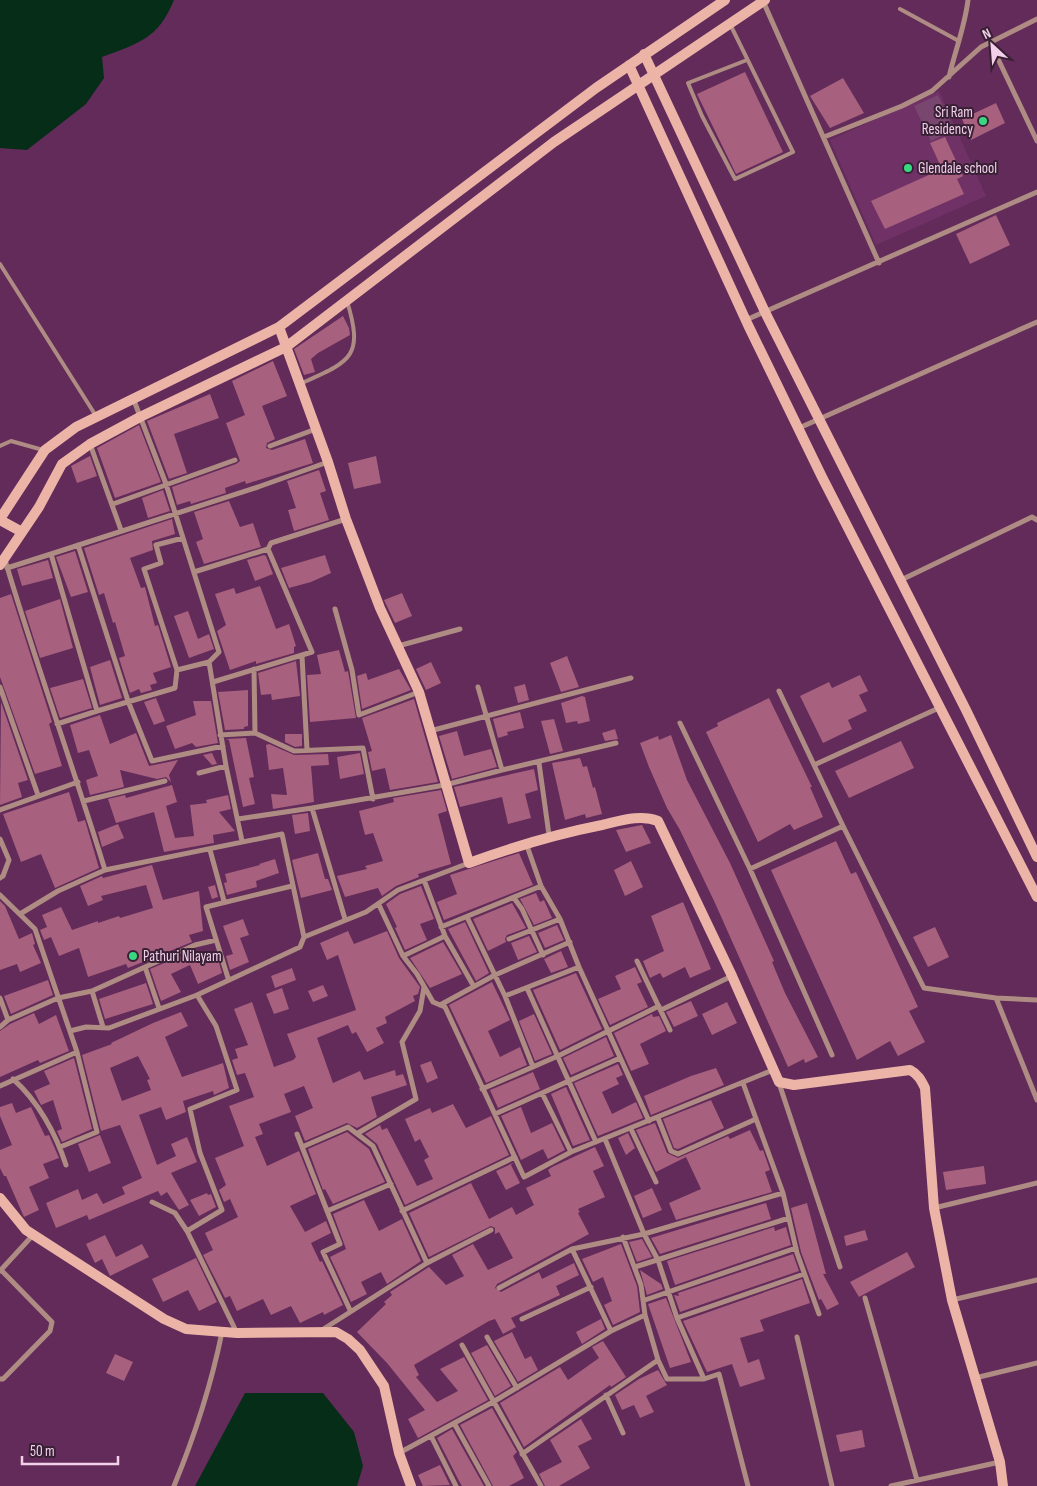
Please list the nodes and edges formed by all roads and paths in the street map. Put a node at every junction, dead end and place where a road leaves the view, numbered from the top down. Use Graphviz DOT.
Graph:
graph roads {
  1 [pos="725,0"];
  2 [pos="968,0"];
  3 [pos="764,1"];
  4 [pos="900,9"];
  5 [pos="1037,19"];
  6 [pos="730,24"];
  7 [pos="957,40"];
  8 [pos="990,42"];
  9 [pos="644,54"];
  10 [pos="747,60"];
  11 [pos="629,65"];
  12 [pos="654,76"];
  13 [pos="949,77"];
  14 [pos="640,86"];
  15 [pos="824,137"];
  16 [pos="1037,142"];
  17 [pos="1037,192"];
  18 [pos="879,263"];
  19 [pos="0,264"];
  20 [pos="347,301"];
  21 [pos="766,314"];
  22 [pos="746,320"];
  23 [pos="1037,322"];
  24 [pos="279,327"];
  25 [pos="286,347"];
  26 [pos="300,384"];
  27 [pos="133,397"];
  28 [pos="96,416"];
  29 [pos="140,417"];
  30 [pos="818,421"];
  31 [pos="799,428"];
  32 [pos="316,429"];
  33 [pos="90,444"];
  34 [pos="0,446"];
  35 [pos="270,446"];
  36 [pos="46,450"];
  37 [pos="235,460"];
  38 [pos="328,462"];
  39 [pos="166,484"];
  40 [pos="113,504"];
  41 [pos="174,514"];
  42 [pos="0,519"];
  43 [pos="346,519"];
  44 [pos="1037,520"];
  45 [pos="121,530"];
  46 [pos="22,532"];
  47 [pos="183,538"];
  48 [pos="78,545"];
  49 [pos="268,549"];
  50 [pos="52,554"];
  51 [pos="4,564"];
  52 [pos="194,572"];
  53 [pos="901,580"];
  54 [pos="335,609"];
  55 [pos="460,630"];
  56 [pos="398,646"];
  57 [pos="302,656"];
  58 [pos="209,662"];
  59 [pos="254,669"];
  60 [pos="177,670"];
  61 [pos="631,678"];
  62 [pos="213,682"];
  63 [pos="0,687"];
  64 [pos="478,687"];
  65 [pos="779,691"];
  66 [pos="419,692"];
  67 [pos="128,701"];
  68 [pos="941,706"];
  69 [pos="97,711"];
  70 [pos="486,715"];
  71 [pos="680,723"];
  72 [pos="57,724"];
  73 [pos="430,731"];
  74 [pos="255,733"];
  75 [pos="220,735"];
  76 [pos="616,743"];
  77 [pos="223,746"];
  78 [pos="308,750"];
  79 [pos="539,763"];
  80 [pos="814,765"];
  81 [pos="226,766"];
  82 [pos="502,770"];
  83 [pos="199,773"];
  84 [pos="165,781"];
  85 [pos="78,782"];
  86 [pos="445,785"];
  87 [pos="38,795"];
  88 [pos="373,799"];
  89 [pos="84,801"];
  90 [pos="312,808"];
  91 [pos="0,810"];
  92 [pos="238,819"];
  93 [pos="843,826"];
  94 [pos="549,835"];
  95 [pos="0,839"];
  96 [pos="242,841"];
  97 [pos="525,842"];
  98 [pos="210,850"];
  99 [pos="1037,857"];
  100 [pos="469,863"];
  101 [pos="750,868"];
  102 [pos="105,870"];
  103 [pos="0,878"];
  104 [pos="424,880"];
  105 [pos="292,886"];
  106 [pos="542,886"];
  107 [pos="0,895"];
  108 [pos="1037,897"];
  109 [pos="514,898"];
  110 [pos="224,901"];
  111 [pos="379,905"];
  112 [pos="20,914"];
  113 [pos="468,917"];
  114 [pos="345,919"];
  115 [pos="560,919"];
  116 [pos="441,927"];
  117 [pos="532,930"];
  118 [pos="446,936"];
  119 [pos="304,937"];
  120 [pos="509,939"];
  121 [pos="216,940"];
  122 [pos="570,942"];
  123 [pos="543,955"];
  124 [pos="403,956"];
  125 [pos="637,961"];
  126 [pos="145,967"];
  127 [pos="579,968"];
  128 [pos="495,974"];
  129 [pos="732,976"];
  130 [pos="228,978"];
  131 [pos="473,985"];
  132 [pos="424,986"];
  133 [pos="527,988"];
  134 [pos="92,991"];
  135 [pos="197,995"];
  136 [pos="504,996"];
  137 [pos="0,998"];
  138 [pos="58,998"];
  139 [pos="996,998"];
  140 [pos="1037,1000"];
  141 [pos="440,1005"];
  142 [pos="159,1008"];
  143 [pos="660,1008"];
  144 [pos="8,1020"];
  145 [pos="0,1027"];
  146 [pos="104,1027"];
  147 [pos="670,1030"];
  148 [pos="70,1031"];
  149 [pos="608,1031"];
  150 [pos="77,1052"];
  151 [pos="832,1055"];
  152 [pos="558,1056"];
  153 [pos="620,1058"];
  154 [pos="533,1067"];
  155 [pos="773,1070"];
  156 [pos="13,1079"];
  157 [pos="568,1080"];
  158 [pos="779,1082"];
  159 [pos="743,1083"];
  160 [pos="0,1086"];
  161 [pos="482,1089"];
  162 [pos="542,1093"];
  163 [pos="1037,1100"];
  164 [pos="495,1114"];
  165 [pos="658,1118"];
  166 [pos="756,1118"];
  167 [pos="649,1121"];
  168 [pos="631,1128"];
  169 [pos="358,1133"];
  170 [pos="297,1134"];
  171 [pos="605,1139"];
  172 [pos="596,1142"];
  173 [pos="60,1147"];
  174 [pos="302,1147"];
  175 [pos="571,1152"];
  176 [pos="515,1158"];
  177 [pos="66,1165"];
  178 [pos="656,1182"];
  179 [pos="391,1184"];
  180 [pos="1037,1184"];
  181 [pos="783,1193"];
  182 [pos="0,1198"];
  183 [pos="152,1202"];
  184 [pos="934,1208"];
  185 [pos="402,1211"];
  186 [pos="326,1212"];
  187 [pos="789,1218"];
  188 [pos="491,1230"];
  189 [pos="188,1231"];
  190 [pos="644,1234"];
  191 [pos="34,1235"];
  192 [pos="623,1237"];
  193 [pos="796,1248"];
  194 [pos="572,1249"];
  195 [pos="658,1260"];
  196 [pos="427,1263"];
  197 [pos="635,1267"];
  198 [pos="840,1267"];
  199 [pos="1,1270"];
  200 [pos="804,1274"];
  201 [pos="1037,1280"];
  202 [pos="591,1287"];
  203 [pos="499,1288"];
  204 [pos="669,1291"];
  205 [pos="865,1298"];
  206 [pos="645,1300"];
  207 [pos="952,1300"];
  208 [pos="350,1310"];
  209 [pos="819,1314"];
  210 [pos="645,1315"];
  211 [pos="677,1318"];
  212 [pos="522,1319"];
  213 [pos="611,1331"];
  214 [pos="222,1332"];
  215 [pos="319,1332"];
  216 [pos="238,1333"];
  217 [pos="487,1337"];
  218 [pos="797,1337"];
  219 [pos="462,1345"];
  220 [pos="658,1360"];
  221 [pos="1037,1363"];
  222 [pos="974,1378"];
  223 [pos="0,1379"];
  224 [pos="704,1379"];
  225 [pos="518,1388"];
  226 [pos="606,1395"];
  227 [pos="493,1402"];
  228 [pos="454,1423"];
  229 [pos="623,1433"];
  230 [pos="431,1436"];
  231 [pos="399,1453"];
  232 [pos="522,1454"];
  233 [pos="1000,1462"];
  234 [pos="916,1480"];
  235 [pos="174,1486"];
  236 [pos="411,1486"];
  237 [pos="456,1486"];
  238 [pos="489,1486"];
  239 [pos="541,1486"];
  240 [pos="748,1486"];
  241 [pos="832,1486"];
  242 [pos="891,1486"];
  243 [pos="1003,1486"];
  1 -- 9 [label="street"];
  2 -- 7 [label="street"];
  3 -- 6 [label="street"];
  3 -- 15 [label="street"];
  4 -- 7 [label="lane"];
  5 -- 8 [label="street"];
  6 -- 10 [label="lane"];
  6 -- 12 [label="street"];
  7 -- 13 [label="street"];
  8 -- 13 [label="street"];
  8 -- 16 [label="street"];
  9 -- 11 [label="street"];
  9 -- 12 [label="street"];
  10 -- 10 [label="lane"];
  11 -- 14 [label="street"];
  11 -- 24 [label="street"];
  12 -- 14 [label="street"];
  12 -- 21 [label="street"];
  13 -- 15 [label="street"];
  14 -- 20 [label="street"];
  14 -- 22 [label="street"];
  15 -- 18 [label="street"];
  17 -- 18 [label="street"];
  18 -- 21 [label="street"];
  19 -- 28 [label="lane"];
  20 -- 25 [label="street"];
  20 -- 26 [label="lane"];
  21 -- 22 [label="street"];
  21 -- 30 [label="street"];
  22 -- 31 [label="street"];
  23 -- 30 [label="street"];
  24 -- 25 [label="street"];
  24 -- 27 [label="street"];
  25 -- 26 [label="street"];
  25 -- 29 [label="street"];
  26 -- 32 [label="street"];
  27 -- 28 [label="street"];
  27 -- 29 [label="street"];
  28 -- 36 [label="street"];
  29 -- 33 [label="street"];
  29 -- 39 [label="street"];
  30 -- 31 [label="street"];
  30 -- 53 [label="street"];
  31 -- 68 [label="street"];
  32 -- 35 [label="street"];
  32 -- 38 [label="street"];
  33 -- 40 [label="street"];
  33 -- 46 [label="street"];
  34 -- 36 [label="lane"];
  36 -- 42 [label="street"];
  37 -- 39 [label="street"];
  38 -- 41 [label="street"];
  38 -- 43 [label="street"];
  39 -- 40 [label="street"];
  39 -- 41 [label="street"];
  40 -- 45 [label="street"];
  41 -- 45 [label="street"];
  41 -- 47 [label="street"];
  42 -- 46 [label="street"];
  43 -- 49 [label="street"];
  43 -- 56 [label="street"];
  44 -- 53 [label="street"];
  45 -- 48 [label="street"];
  46 -- 51 [label="street"];
  47 -- 52 [label="street"];
  47 -- 60 [label="street"];
  48 -- 50 [label="street"];
  48 -- 67 [label="street"];
  49 -- 52 [label="street"];
  49 -- 57 [label="street"];
  50 -- 51 [label="street"];
  50 -- 69 [label="street"];
  51 -- 72 [label="street"];
  52 -- 58 [label="street"];
  53 -- 99 [label="street"];
  54 -- 66 [label="street"];
  55 -- 56 [label="street"];
  56 -- 66 [label="street"];
  57 -- 59 [label="street"];
  57 -- 78 [label="street"];
  58 -- 60 [label="street"];
  58 -- 62 [label="street"];
  59 -- 62 [label="street"];
  59 -- 74 [label="street"];
  60 -- 67 [label="street"];
  61 -- 70 [label="street"];
  62 -- 75 [label="street"];
  63 -- 87 [label="street"];
  64 -- 70 [label="street"];
  65 -- 80 [label="street"];
  66 -- 73 [label="street"];
  67 -- 69 [label="street"];
  67 -- 77 [label="street"];
  68 -- 80 [label="street"];
  68 -- 108 [label="street"];
  69 -- 72 [label="street"];
  70 -- 73 [label="street"];
  70 -- 82 [label="street"];
  71 -- 101 [label="street"];
  72 -- 85 [label="street"];
  73 -- 86 [label="street"];
  74 -- 75 [label="street"];
  74 -- 78 [label="street"];
  75 -- 77 [label="street"];
  76 -- 79 [label="street"];
  77 -- 81 [label="street"];
  78 -- 88 [label="street"];
  79 -- 82 [label="street"];
  79 -- 94 [label="street"];
  80 -- 93 [label="street"];
  81 -- 83 [label="street"];
  81 -- 92 [label="street"];
  82 -- 86 [label="street"];
  84 -- 89 [label="street"];
  85 -- 87 [label="street"];
  85 -- 89 [label="street"];
  86 -- 88 [label="street"];
  86 -- 100 [label="street"];
  87 -- 91 [label="street"];
  88 -- 90 [label="street"];
  89 -- 102 [label="street"];
  90 -- 92 [label="street"];
  90 -- 114 [label="street"];
  92 -- 96 [label="street"];
  93 -- 101 [label="street"];
  93 -- 139 [label="street"];
  94 -- 97 [label="street"];
  94 -- 129 [label="street"];
  95 -- 103 [label="street"];
  96 -- 98 [label="street"];
  96 -- 105 [label="street"];
  97 -- 100 [label="street"];
  97 -- 106 [label="street"];
  98 -- 102 [label="street"];
  98 -- 110 [label="street"];
  100 -- 104 [label="street"];
  101 -- 151 [label="street"];
  102 -- 112 [label="street"];
  104 -- 111 [label="street"];
  104 -- 116 [label="street"];
  105 -- 110 [label="street"];
  105 -- 119 [label="street"];
  106 -- 109 [label="street"];
  106 -- 115 [label="street"];
  107 -- 112 [label="street"];
  109 -- 113 [label="street"];
  109 -- 117 [label="street"];
  110 -- 121 [label="street"];
  111 -- 114 [label="street"];
  111 -- 124 [label="street"];
  112 -- 138 [label="street"];
  113 -- 116 [label="street"];
  113 -- 128 [label="street"];
  114 -- 119 [label="street"];
  115 -- 117 [label="street"];
  115 -- 122 [label="street"];
  116 -- 118 [label="street"];
  117 -- 120 [label="street"];
  117 -- 123 [label="street"];
  118 -- 124 [label="street"];
  118 -- 131 [label="street"];
  119 -- 130 [label="street"];
  121 -- 126 [label="street"];
  121 -- 130 [label="street"];
  122 -- 123 [label="street"];
  122 -- 127 [label="street"];
  123 -- 128 [label="street"];
  124 -- 132 [label="street"];
  125 -- 143 [label="street"];
  126 -- 134 [label="street"];
  126 -- 142 [label="street"];
  127 -- 133 [label="street"];
  127 -- 149 [label="street"];
  128 -- 131 [label="street"];
  128 -- 136 [label="street"];
  129 -- 143 [label="street"];
  129 -- 155 [label="street"];
  130 -- 135 [label="street"];
  131 -- 141 [label="street"];
  132 -- 141 [label="street"];
  132 -- 169 [label="street"];
  133 -- 136 [label="street"];
  133 -- 152 [label="street"];
  134 -- 138 [label="street"];
  134 -- 146 [label="street"];
  135 -- 142 [label="street"];
  135 -- 189 [label="street"];
  136 -- 154 [label="street"];
  137 -- 144 [label="street"];
  138 -- 144 [label="street"];
  138 -- 148 [label="street"];
  139 -- 140 [label="street"];
  139 -- 163 [label="street"];
  141 -- 161 [label="street"];
  142 -- 146 [label="street"];
  143 -- 147 [label="street"];
  143 -- 149 [label="street"];
  144 -- 145 [label="street"];
  146 -- 148 [label="street"];
  148 -- 150 [label="street"];
  149 -- 152 [label="street"];
  149 -- 153 [label="street"];
  150 -- 156 [label="street"];
  150 -- 173 [label="street"];
  152 -- 154 [label="street"];
  152 -- 157 [label="street"];
  153 -- 157 [label="street"];
  153 -- 167 [label="street"];
  154 -- 161 [label="street"];
  155 -- 158 [label="street"];
  155 -- 159 [label="street"];
  156 -- 160 [label="street"];
  156 -- 173 [label="street"];
  157 -- 162 [label="street"];
  157 -- 172 [label="street"];
  158 -- 184 [label="street"];
  158 -- 198 [label="street"];
  159 -- 165 [label="street"];
  159 -- 166 [label="street"];
  161 -- 164 [label="street"];
  162 -- 164 [label="street"];
  162 -- 175 [label="street"];
  164 -- 176 [label="street"];
  165 -- 166 [label="street"];
  165 -- 167 [label="street"];
  166 -- 181 [label="street"];
  167 -- 168 [label="street"];
  168 -- 171 [label="street"];
  168 -- 178 [label="street"];
  169 -- 174 [label="street"];
  169 -- 179 [label="street"];
  170 -- 174 [label="street"];
  171 -- 172 [label="street"];
  171 -- 190 [label="street"];
  172 -- 175 [label="street"];
  173 -- 177 [label="street"];
  174 -- 186 [label="street"];
  175 -- 176 [label="street"];
  176 -- 185 [label="street"];
  179 -- 185 [label="street"];
  179 -- 186 [label="street"];
  180 -- 184 [label="street"];
  181 -- 187 [label="street"];
  181 -- 190 [label="street"];
  182 -- 191 [label="street"];
  183 -- 189 [label="street"];
  184 -- 207 [label="street"];
  185 -- 196 [label="street"];
  186 -- 208 [label="street"];
  187 -- 193 [label="street"];
  187 -- 195 [label="street"];
  188 -- 196 [label="street"];
  189 -- 216 [label="street"];
  190 -- 192 [label="street"];
  190 -- 195 [label="street"];
  191 -- 199 [label="street"];
  191 -- 214 [label="street"];
  192 -- 194 [label="street"];
  192 -- 197 [label="street"];
  193 -- 200 [label="street"];
  193 -- 204 [label="street"];
  194 -- 202 [label="street"];
  194 -- 203 [label="street"];
  195 -- 197 [label="street"];
  195 -- 204 [label="street"];
  196 -- 208 [label="street"];
  197 -- 206 [label="street"];
  199 -- 223 [label="street"];
  200 -- 209 [label="street"];
  200 -- 211 [label="street"];
  201 -- 207 [label="street"];
  202 -- 212 [label="street"];
  202 -- 213 [label="street"];
  204 -- 206 [label="street"];
  204 -- 211 [label="street"];
  205 -- 234 [label="street"];
  206 -- 210 [label="street"];
  207 -- 222 [label="street"];
  208 -- 215 [label="street"];
  210 -- 213 [label="street"];
  210 -- 220 [label="street"];
  211 -- 224 [label="street"];
  213 -- 225 [label="street"];
  214 -- 216 [label="street"];
  214 -- 235 [label="street"];
  215 -- 216 [label="street"];
  215 -- 231 [label="street"];
  217 -- 225 [label="street"];
  218 -- 241 [label="street"];
  219 -- 227 [label="street"];
  220 -- 224 [label="street"];
  220 -- 226 [label="street"];
  221 -- 222 [label="street"];
  222 -- 233 [label="street"];
  224 -- 240 [label="street"];
  225 -- 227 [label="street"];
  226 -- 229 [label="street"];
  226 -- 232 [label="street"];
  227 -- 228 [label="street"];
  227 -- 232 [label="street"];
  228 -- 230 [label="street"];
  228 -- 238 [label="street"];
  230 -- 231 [label="street"];
  230 -- 237 [label="street"];
  231 -- 236 [label="street"];
  232 -- 239 [label="street"];
  233 -- 234 [label="street"];
  233 -- 243 [label="street"];
  234 -- 242 [label="street"];
}
